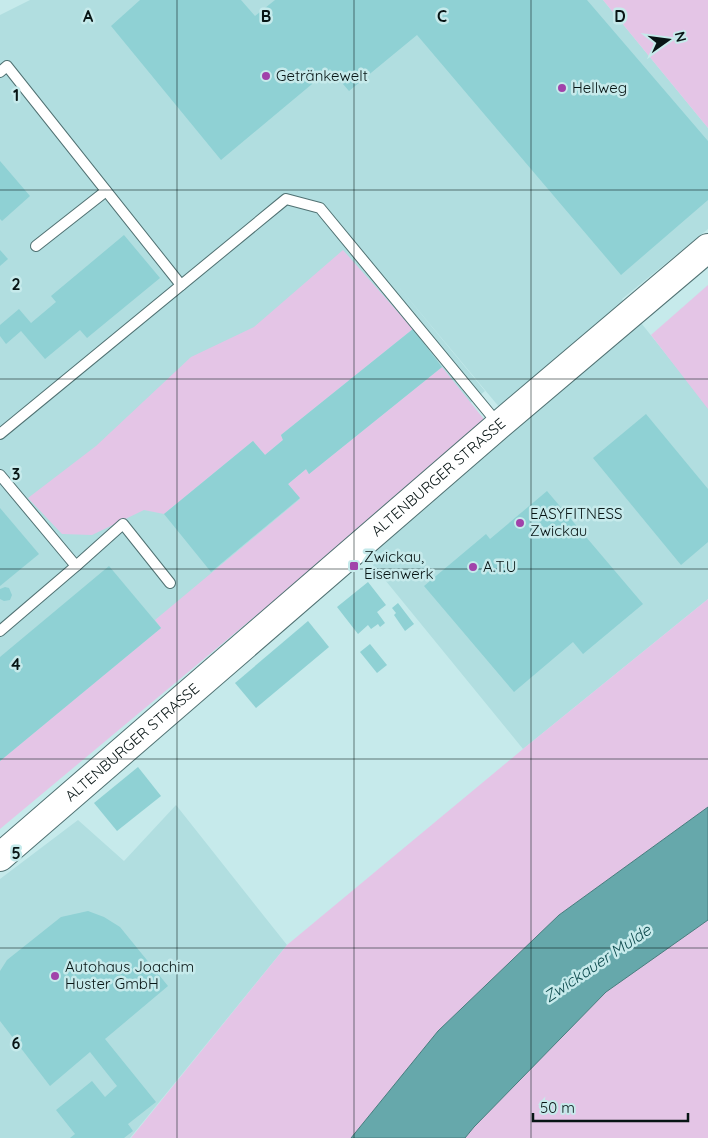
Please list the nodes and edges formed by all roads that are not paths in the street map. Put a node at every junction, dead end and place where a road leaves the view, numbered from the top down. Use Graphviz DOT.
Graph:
graph roads {
  1 [pos="0,72"];
  2 [pos="106,191"];
  3 [pos="36,246"];
  4 [pos="708,248"];
  5 [pos="182,285"];
  6 [pos="499,425"];
  7 [pos="0,434"];
  8 [pos="0,476"];
  9 [pos="76,566"];
  10 [pos="170,583"];
  11 [pos="0,631"];
  12 [pos="0,856"];
  1 -- 2 [label="lane"];
  2 -- 3 [label="lane"];
  2 -- 5 [label="lane"];
  4 -- 6 [label="street, ALTENBURGER STRASSE"];
  5 -- 6 [label="lane"];
  5 -- 7 [label="lane"];
  6 -- 12 [label="street, ALTENBURGER STRASSE"];
  8 -- 9 [label="lane"];
  9 -- 10 [label="lane"];
  9 -- 11 [label="lane"];
}
